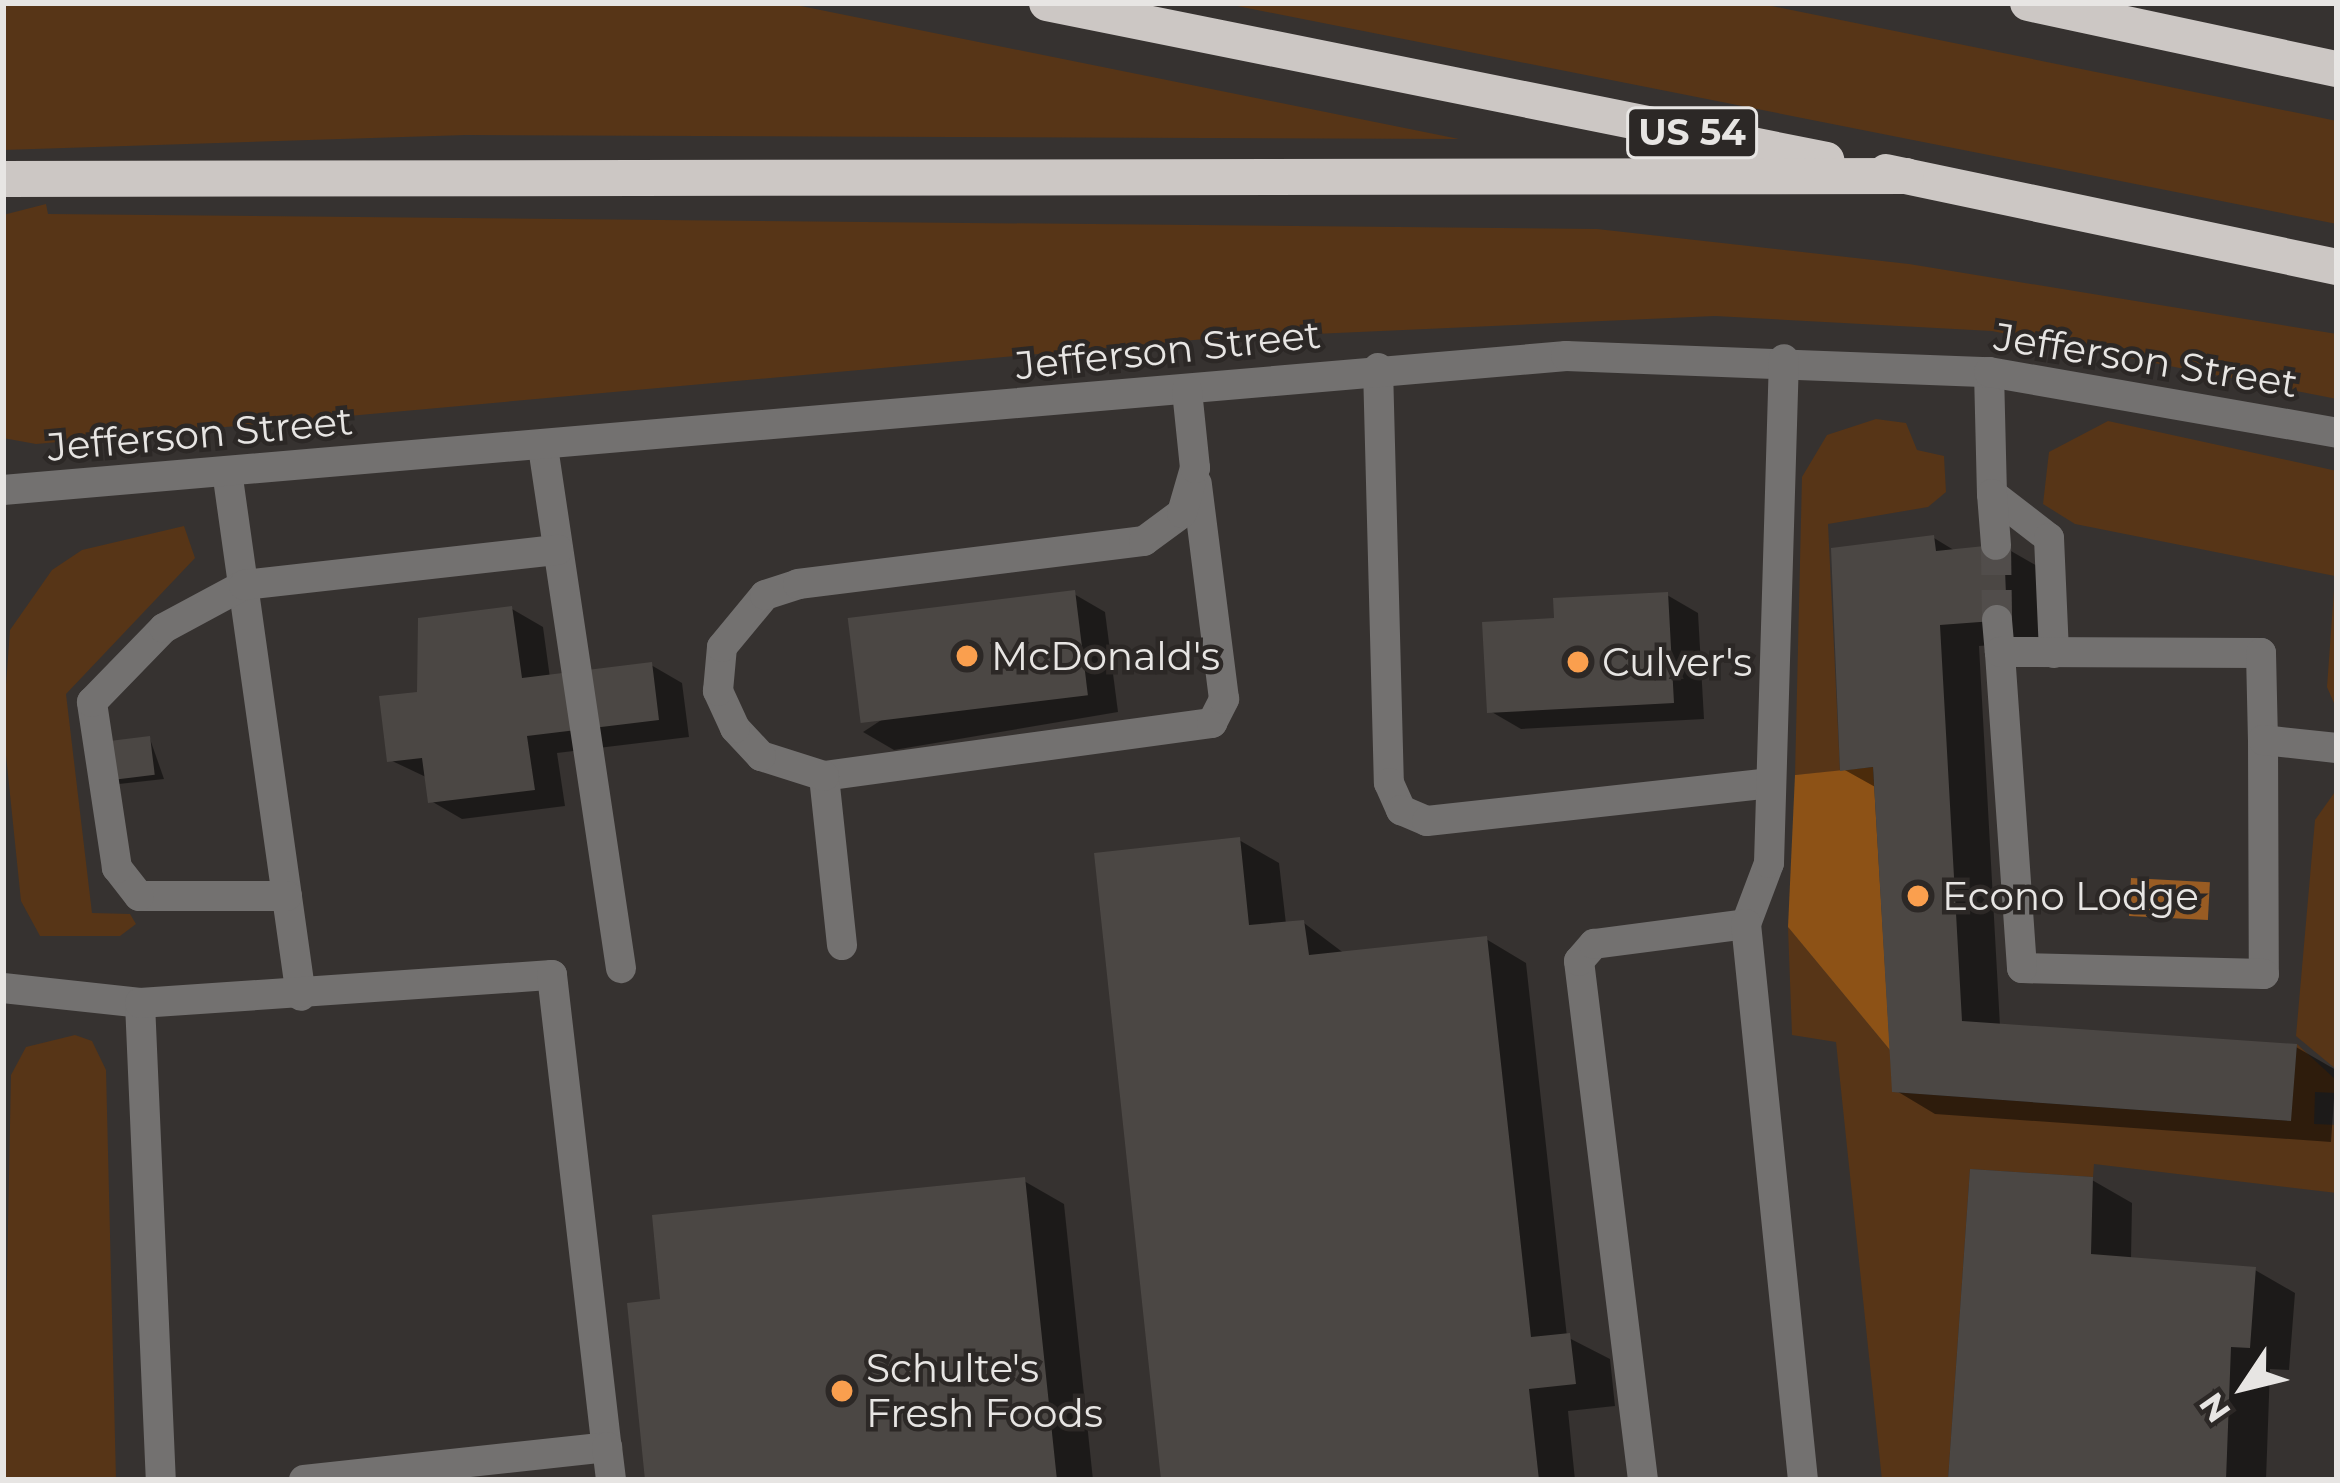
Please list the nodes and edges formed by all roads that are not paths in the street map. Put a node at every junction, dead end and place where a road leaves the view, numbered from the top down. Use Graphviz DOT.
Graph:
graph roads {
  1 [pos="1047,3"];
  2 [pos="2028,3"];
  3 [pos="2337,68"];
  4 [pos="1906,176"];
  5 [pos="3,179"];
  6 [pos="2337,267"];
  7 [pos="1784,359"];
  8 [pos="1378,368"];
  9 [pos="1989,371"];
  10 [pos="1187,390"];
  11 [pos="2337,433"];
  12 [pos="543,446"];
  13 [pos="1195,468"];
  14 [pos="227,471"];
  15 [pos="3,490"];
  16 [pos="1992,494"];
  17 [pos="1996,544"];
  18 [pos="558,550"];
  19 [pos="244,584"];
  20 [pos="1997,620"];
  21 [pos="2000,652"];
  22 [pos="2054,653"];
  23 [pos="2263,740"];
  24 [pos="2337,748"];
  25 [pos="824,776"];
  26 [pos="1769,783"];
  27 [pos="287,896"];
  28 [pos="1746,924"];
  29 [pos="842,945"];
  30 [pos="621,968"];
  31 [pos="3,988"];
  32 [pos="301,996"];
  33 [pos="140,1003"];
  34 [pos="607,1447"];
  35 [pos="161,1480"];
  36 [pos="304,1480"];
  37 [pos="611,1480"];
  38 [pos="1643,1480"];
  39 [pos="1803,1480"];
  1 -- 4 [label="highway, US 54"];
  2 -- 3 [label="highway"];
  4 -- 5 [label="highway"];
  4 -- 6 [label="highway, US 54"];
  7 -- 8 [label="street, Jefferson Street"];
  7 -- 9 [label="street, Jefferson Street"];
  7 -- 26 [label="street"];
  8 -- 10 [label="street, Jefferson Street"];
  8 -- 26 [label="street"];
  9 -- 11 [label="street, Jefferson Street"];
  9 -- 16 [label="street"];
  10 -- 12 [label="street, Jefferson Street"];
  10 -- 13 [label="street"];
  12 -- 14 [label="street, Jefferson Street"];
  12 -- 18 [label="street"];
  13 -- 25 [label="street"];
  13 -- 25 [label="street"];
  14 -- 15 [label="street, Jefferson Street"];
  14 -- 19 [label="street"];
  16 -- 17 [label="street"];
  16 -- 22 [label="street"];
  18 -- 19 [label="street"];
  18 -- 30 [label="street"];
  19 -- 27 [label="street"];
  19 -- 27 [label="street"];
  20 -- 21 [label="street"];
  21 -- 22 [label="street"];
  21 -- 23 [label="street"];
  22 -- 23 [label="street"];
  23 -- 24 [label="street"];
  25 -- 29 [label="street"];
  26 -- 28 [label="street"];
  27 -- 32 [label="street"];
  28 -- 38 [label="street"];
  28 -- 39 [label="street"];
  31 -- 33 [label="street"];
  32 -- 33 [label="street"];
  32 -- 34 [label="street"];
  33 -- 35 [label="street"];
  34 -- 36 [label="street"];
  34 -- 37 [label="street"];
}
